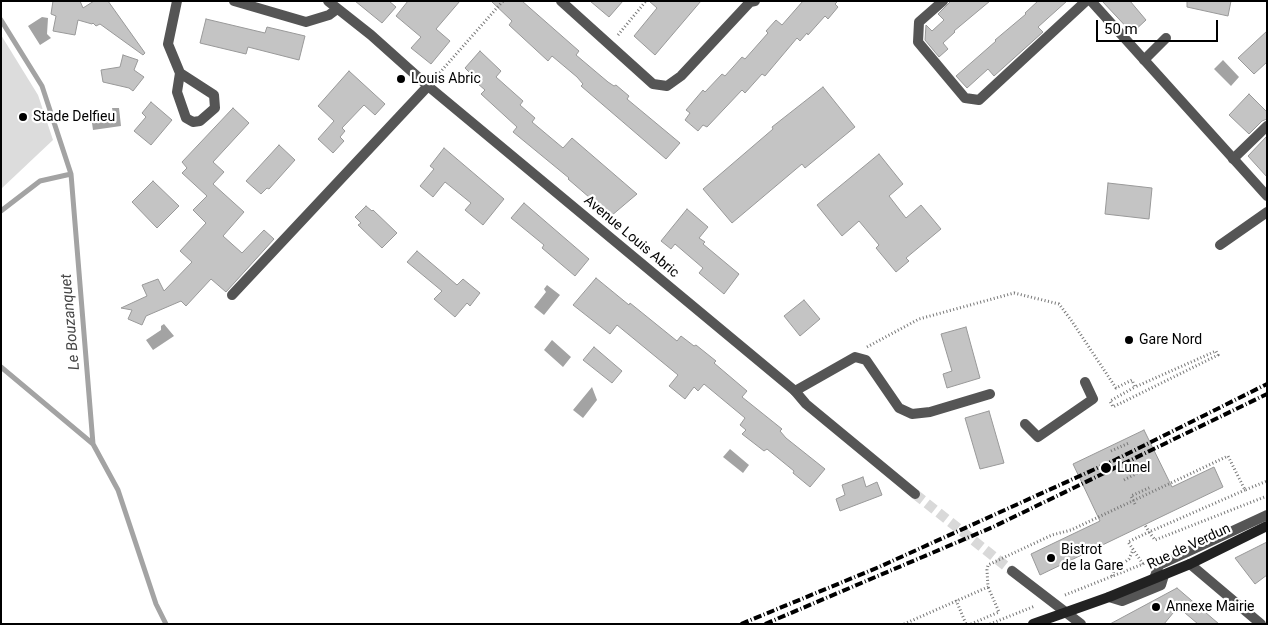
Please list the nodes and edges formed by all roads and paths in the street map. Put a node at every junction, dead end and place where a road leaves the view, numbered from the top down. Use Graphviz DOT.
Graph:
graph roads {
  1 [pos="177,1"];
  2 [pos="234,1"];
  3 [pos="328,1"];
  4 [pos="503,1"];
  5 [pos="561,1"];
  6 [pos="646,1"];
  7 [pos="943,1"];
  8 [pos="1086,1"];
  9 [pos="1091,1"];
  10 [pos="752,2"];
  11 [pos="337,9"];
  12 [pos="1166,38"];
  13 [pos="610,45"];
  14 [pos="1144,60"];
  15 [pos="180,72"];
  16 [pos="428,86"];
  17 [pos="1267,126"];
  18 [pos="1233,159"];
  19 [pos="1267,196"];
  20 [pos="1267,212"];
  21 [pos="1220,244"];
  22 [pos="232,295"];
  23 [pos="855,357"];
  24 [pos="1085,382"];
  25 [pos="1136,387"];
  26 [pos="795,391"];
  27 [pos="990,394"];
  28 [pos="1026,424"];
  29 [pos="1129,443"];
  30 [pos="1111,452"];
  31 [pos="1143,470"];
  32 [pos="1124,480"];
  33 [pos="1267,481"];
  34 [pos="1151,487"];
  35 [pos="1244,490"];
  36 [pos="915,494"];
  37 [pos="1267,496"];
  38 [pos="1134,503"];
  39 [pos="1267,515"];
  40 [pos="1145,525"];
  41 [pos="1267,526"];
  42 [pos="1149,532"];
  43 [pos="1133,550"];
  44 [pos="1143,564"];
  45 [pos="1190,564"];
  46 [pos="1012,571"];
  47 [pos="1112,576"];
  48 [pos="1159,577"];
  49 [pos="988,587"];
  50 [pos="956,600"];
  51 [pos="1066,612"];
  52 [pos="904,624"];
  53 [pos="966,624"];
  54 [pos="971,624"];
  55 [pos="1033,624"];
  56 [pos="1081,624"];
  57 [pos="1261,624"];
  1 -- 15 [label="street"];
  2 -- 11 [label="street"];
  3 -- 11 [label="street, Avenue Louis Abric"];
  4 -- 16 [label="path"];
  5 -- 13 [label="street"];
  6 -- 13 [label="path"];
  7 -- 8 [label="street"];
  9 -- 14 [label="street"];
  10 -- 13 [label="street"];
  11 -- 16 [label="street, Avenue Louis Abric"];
  12 -- 14 [label="street"];
  14 -- 18 [label="street"];
  15 -- 15 [label="street"];
  16 -- 22 [label="street"];
  16 -- 26 [label="street, Avenue Louis Abric"];
  17 -- 18 [label="street"];
  18 -- 19 [label="street"];
  20 -- 21 [label="street"];
  23 -- 25 [label="path"];
  23 -- 26 [label="street"];
  23 -- 27 [label="street"];
  24 -- 28 [label="street"];
  25 -- 25 [label="path"];
  26 -- 36 [label="street, Avenue Louis Abric"];
  29 -- 30 [label="path"];
  31 -- 32 [label="path"];
  33 -- 35 [label="path"];
  34 -- 38 [label="path"];
  35 -- 38 [label="path"];
  35 -- 42 [label="path"];
  37 -- 42 [label="path"];
  38 -- 49 [label="path"];
  39 -- 48 [label="street"];
  40 -- 42 [label="path"];
  41 -- 45 [label="main road, Rue de Verdun"];
  42 -- 43 [label="path"];
  43 -- 44 [label="path"];
  43 -- 47 [label="path"];
  45 -- 48 [label="main road, Rue de Verdun"];
  45 -- 57 [label="street"];
  46 -- 51 [label="street"];
  48 -- 51 [label="main road, Rue de Verdun"];
  49 -- 50 [label="path"];
  49 -- 54 [label="path"];
  50 -- 52 [label="path"];
  50 -- 53 [label="path"];
  51 -- 55 [label="main road, Rue de Verdun"];
  51 -- 56 [label="street"];
}
